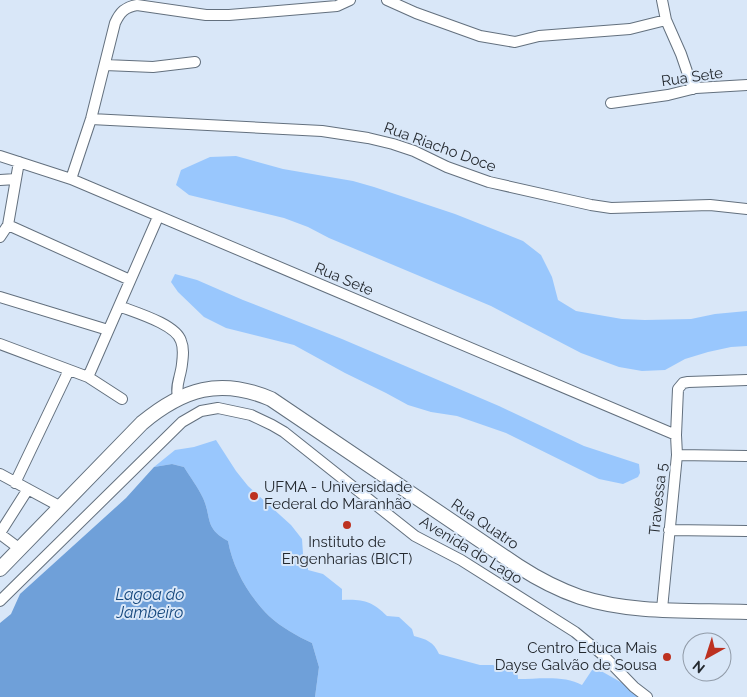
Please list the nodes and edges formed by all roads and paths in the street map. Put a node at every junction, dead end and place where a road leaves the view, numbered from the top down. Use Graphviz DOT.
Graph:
graph roads {
  1 [pos="350,0"];
  2 [pos="388,0"];
  3 [pos="662,0"];
  4 [pos="666,20"];
  5 [pos="195,62"];
  6 [pos="105,65"];
  7 [pos="747,85"];
  8 [pos="693,89"];
  9 [pos="611,103"];
  10 [pos="91,120"];
  11 [pos="0,156"];
  12 [pos="19,162"];
  13 [pos="16,179"];
  14 [pos="71,179"];
  15 [pos="0,180"];
  16 [pos="747,209"];
  17 [pos="158,217"];
  18 [pos="8,224"];
  19 [pos="1,236"];
  20 [pos="130,280"];
  21 [pos="0,297"];
  22 [pos="119,306"];
  23 [pos="108,330"];
  24 [pos="0,344"];
  25 [pos="69,370"];
  26 [pos="88,377"];
  27 [pos="747,380"];
  28 [pos="178,397"];
  29 [pos="122,399"];
  30 [pos="676,435"];
  31 [pos="677,455"];
  32 [pos="747,456"];
  33 [pos="0,474"];
  34 [pos="15,482"];
  35 [pos="28,489"];
  36 [pos="61,507"];
  37 [pos="669,530"];
  38 [pos="747,531"];
  39 [pos="0,534"];
  40 [pos="20,549"];
  41 [pos="0,569"];
  42 [pos="0,601"];
  43 [pos="662,609"];
  44 [pos="747,612"];
  45 [pos="647,697"];
  1 -- 6 [label="street"];
  2 -- 4 [label="street"];
  3 -- 4 [label="street"];
  4 -- 8 [label="street"];
  5 -- 6 [label="street"];
  6 -- 10 [label="street"];
  7 -- 8 [label="street, Rua Sete"];
  8 -- 9 [label="street, Rua Sete"];
  10 -- 14 [label="street"];
  10 -- 16 [label="street, Rua Riacho Doce"];
  11 -- 12 [label="street, Rua Sete"];
  12 -- 13 [label="street"];
  12 -- 14 [label="street, Rua Sete"];
  13 -- 15 [label="street"];
  13 -- 18 [label="street"];
  14 -- 17 [label="street, Rua Sete"];
  17 -- 20 [label="street"];
  17 -- 30 [label="street, Rua Sete"];
  18 -- 19 [label="street"];
  18 -- 20 [label="street"];
  20 -- 22 [label="street"];
  21 -- 23 [label="street"];
  22 -- 23 [label="street"];
  22 -- 28 [label="street"];
  23 -- 26 [label="street"];
  24 -- 25 [label="street"];
  25 -- 26 [label="street"];
  25 -- 34 [label="street"];
  26 -- 29 [label="street"];
  27 -- 30 [label="street, Travessa 5"];
  28 -- 36 [label="main road, Rua Quatro"];
  28 -- 43 [label="main road, Rua Quatro"];
  30 -- 31 [label="street, Travessa 5"];
  31 -- 32 [label="street"];
  31 -- 37 [label="street, Travessa 5"];
  33 -- 34 [label="street"];
  34 -- 35 [label="street"];
  35 -- 36 [label="street"];
  35 -- 39 [label="street"];
  36 -- 40 [label="main road, Rua Quatro"];
  37 -- 38 [label="street"];
  37 -- 43 [label="street, Travessa 5"];
  39 -- 40 [label="street"];
  40 -- 41 [label="main road, Rua Quatro"];
  42 -- 45 [label="street, Avenida do Lago"];
  43 -- 44 [label="main road, Rua Quatro"];
}
